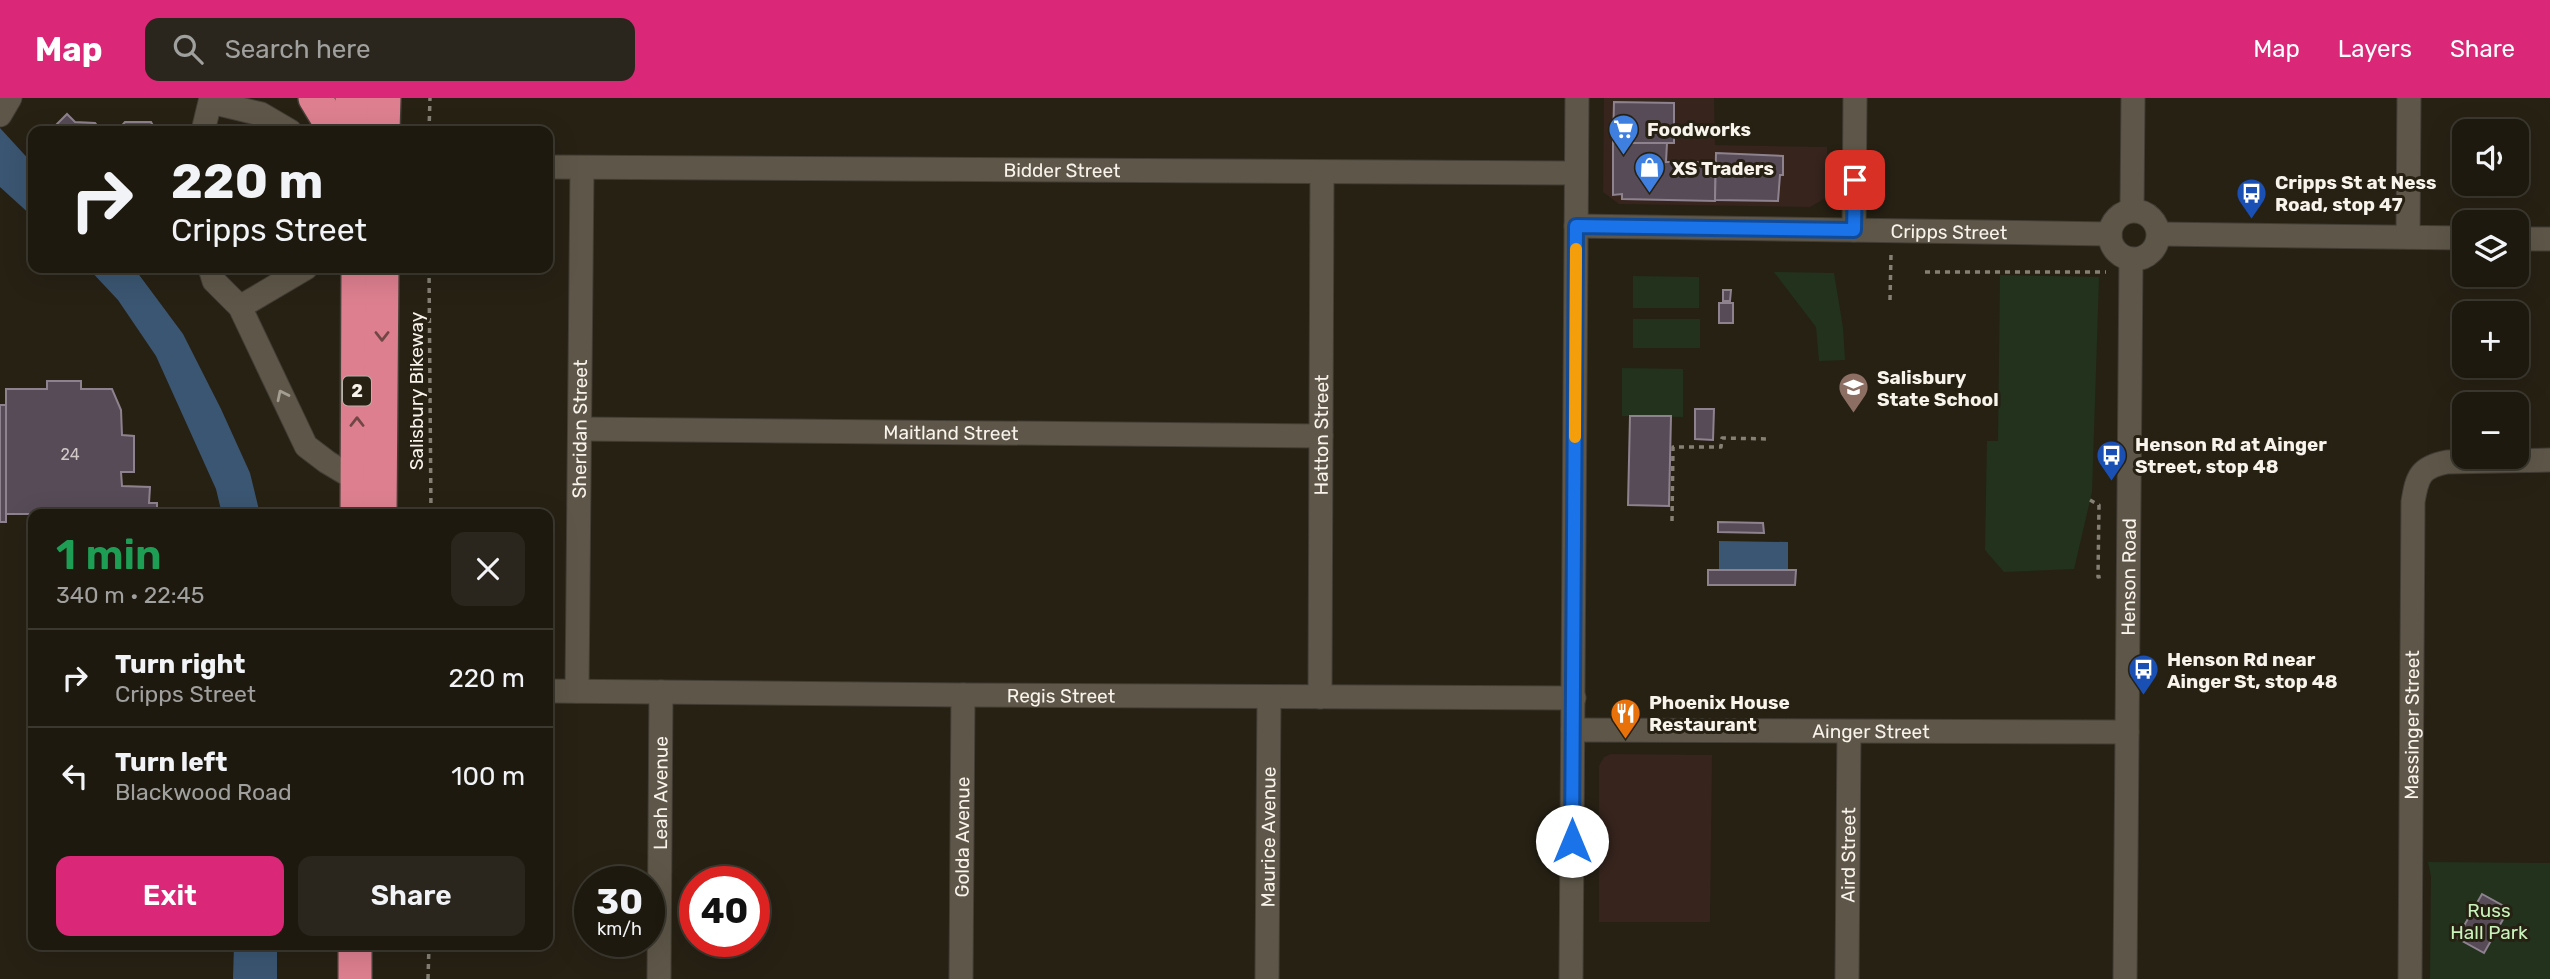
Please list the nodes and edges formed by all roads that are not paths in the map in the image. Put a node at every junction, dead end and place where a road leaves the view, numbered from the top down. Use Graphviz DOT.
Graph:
graph roads {
  1 [pos="315,98"];
  2 [pos="352,98"];
  3 [pos="384,98"];
  4 [pos="1577,98"];
  5 [pos="1856,98"];
  6 [pos="2133,98"];
  7 [pos="2409,98"];
  8 [pos="211,100"];
  9 [pos="205,126"];
  10 [pos="281,126"];
  11 [pos="332,126"];
  12 [pos="353,126"];
  13 [pos="383,126"];
  14 [pos="553,167"];
  15 [pos="582,167"];
  16 [pos="1322,172"];
  17 [pos="1576,173"];
  18 [pos="2132,210"];
  19 [pos="1576,226"];
  20 [pos="1854,230"];
  21 [pos="2159,233"];
  22 [pos="2110,234"];
  23 [pos="2407,237"];
  24 [pos="2452,238"];
  25 [pos="2529,239"];
  26 [pos="2550,239"];
  27 [pos="2130,259"];
  28 [pos="212,273"];
  29 [pos="298,273"];
  30 [pos="358,273"];
  31 [pos="382,273"];
  32 [pos="240,307"];
  33 [pos="579,429"];
  34 [pos="1321,436"];
  35 [pos="2550,460"];
  36 [pos="357,480"];
  37 [pos="356,509"];
  38 [pos="380,509"];
  39 [pos="553,691"];
  40 [pos="577,691"];
  41 [pos="661,692"];
  42 [pos="963,695"];
  43 [pos="1269,697"];
  44 [pos="1320,697"];
  45 [pos="1574,698"];
  46 [pos="1573,730"];
  47 [pos="1849,732"];
  48 [pos="2127,732"];
  49 [pos="355,950"];
  50 [pos="377,950"];
  51 [pos="355,979"];
  52 [pos="377,979"];
  53 [pos="659,979"];
  54 [pos="961,979"];
  55 [pos="1267,979"];
  56 [pos="1571,979"];
  57 [pos="1847,979"];
  58 [pos="2125,979"];
  59 [pos="2410,979"];
  1 -- 11 [label="highway"];
  2 -- 12 [label="highway"];
  3 -- 13 [label="highway"];
  4 -- 17 [label="street"];
  5 -- 20 [label="street"];
  6 -- 18 [label="street"];
  7 -- 23 [label="street"];
  8 -- 9 [label="street"];
  8 -- 10 [label="street"];
  14 -- 15 [label="street, Bidder Street"];
  15 -- 16 [label="street, Bidder Street"];
  15 -- 33 [label="street, Sheridan Street"];
  16 -- 17 [label="street, Bidder Street"];
  16 -- 34 [label="street, Hatton Street"];
  17 -- 19 [label="street"];
  18 -- 21 [label="street"];
  18 -- 22 [label="street"];
  19 -- 20 [label="street, Cripps Street"];
  19 -- 45 [label="street"];
  20 -- 22 [label="street, Cripps Street"];
  21 -- 23 [label="street"];
  21 -- 27 [label="street"];
  22 -- 27 [label="street"];
  23 -- 24 [label="street"];
  25 -- 26 [label="street"];
  27 -- 48 [label="street, Henson Road"];
  28 -- 32 [label="street"];
  29 -- 32 [label="street"];
  36 -- 30 [label="highway, 2, one-way"];
  31 -- 38 [label="highway, 2, one-way"];
  36 -- 32 [label="street, one-way"];
  33 -- 34 [label="street, Maitland Street"];
  33 -- 40 [label="street, Sheridan Street"];
  34 -- 44 [label="street, Hatton Street"];
  35 -- 59 [label="street, Massinger Street"];
  36 -- 37 [label="highway, 2"];
  39 -- 40 [label="street, Regis Street"];
  40 -- 41 [label="street, Regis Street"];
  41 -- 42 [label="street, Regis Street"];
  41 -- 53 [label="street, Leah Avenue"];
  42 -- 43 [label="street, Regis Street"];
  42 -- 54 [label="street, Golda Avenue"];
  43 -- 44 [label="street, Regis Street"];
  43 -- 55 [label="street, Maurice Avenue"];
  44 -- 45 [label="street, Regis Street"];
  45 -- 46 [label="street"];
  46 -- 47 [label="street, Ainger Street"];
  46 -- 56 [label="street"];
  47 -- 48 [label="street, Ainger Street"];
  47 -- 57 [label="street, Aird Street"];
  48 -- 58 [label="street, Henson Road"];
  49 -- 51 [label="highway"];
  50 -- 52 [label="highway"];
}
